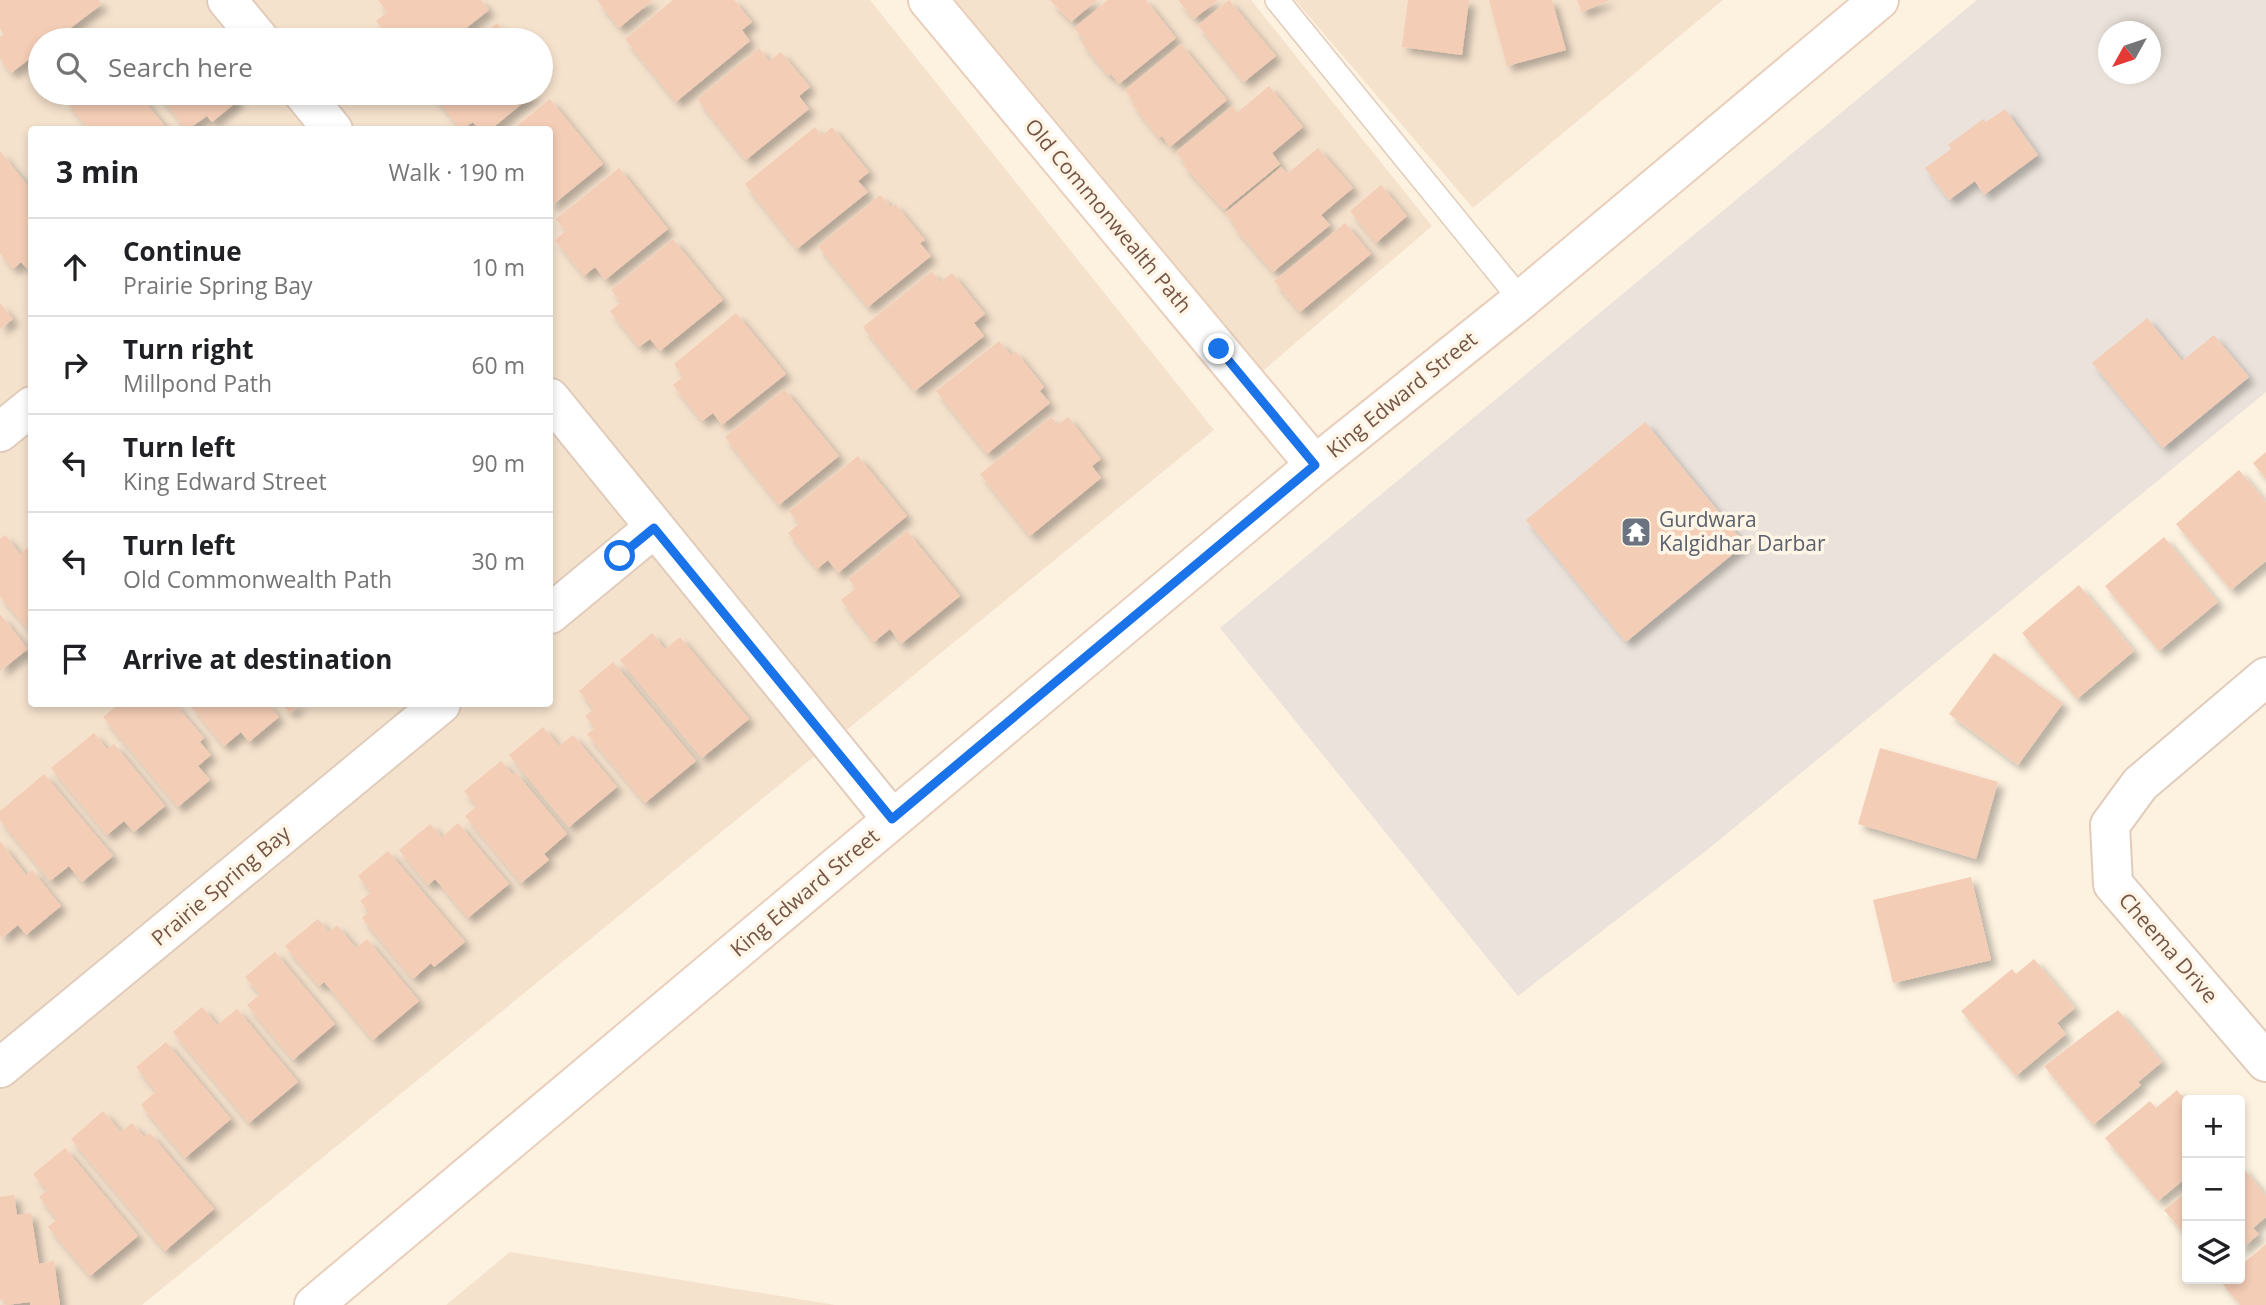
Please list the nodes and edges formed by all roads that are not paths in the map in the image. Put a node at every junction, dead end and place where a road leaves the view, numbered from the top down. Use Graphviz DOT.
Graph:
graph roads {
  1 [pos="228,0"];
  2 [pos="928,0"];
  3 [pos="1277,0"];
  4 [pos="1880,0"];
  5 [pos="250,28"];
  6 [pos="313,105"];
  7 [pos="330,126"];
  8 [pos="1521,300"];
  9 [pos="553,402"];
  10 [pos="28,408"];
  11 [pos="0,432"];
  12 [pos="1315,465"];
  13 [pos="654,528"];
  14 [pos="553,612"];
  15 [pos="2266,677"];
  16 [pos="437,707"];
  17 [pos="892,819"];
  18 [pos="2266,1062"];
  19 [pos="0,1068"];
  20 [pos="314,1305"];
  1 -- 5 [label="street"];
  2 -- 12 [label="street, Old Commonwealth Path"];
  3 -- 8 [label="lane"];
  4 -- 8 [label="street, King Edward Street"];
  6 -- 7 [label="street"];
  8 -- 12 [label="street, King Edward Street"];
  9 -- 13 [label="street"];
  10 -- 11 [label="street"];
  12 -- 17 [label="street, King Edward Street"];
  13 -- 14 [label="street"];
  13 -- 17 [label="street"];
  15 -- 18 [label="street, Cheema Drive"];
  16 -- 19 [label="street, Prairie Spring Bay"];
  17 -- 20 [label="street, King Edward Street"];
}
